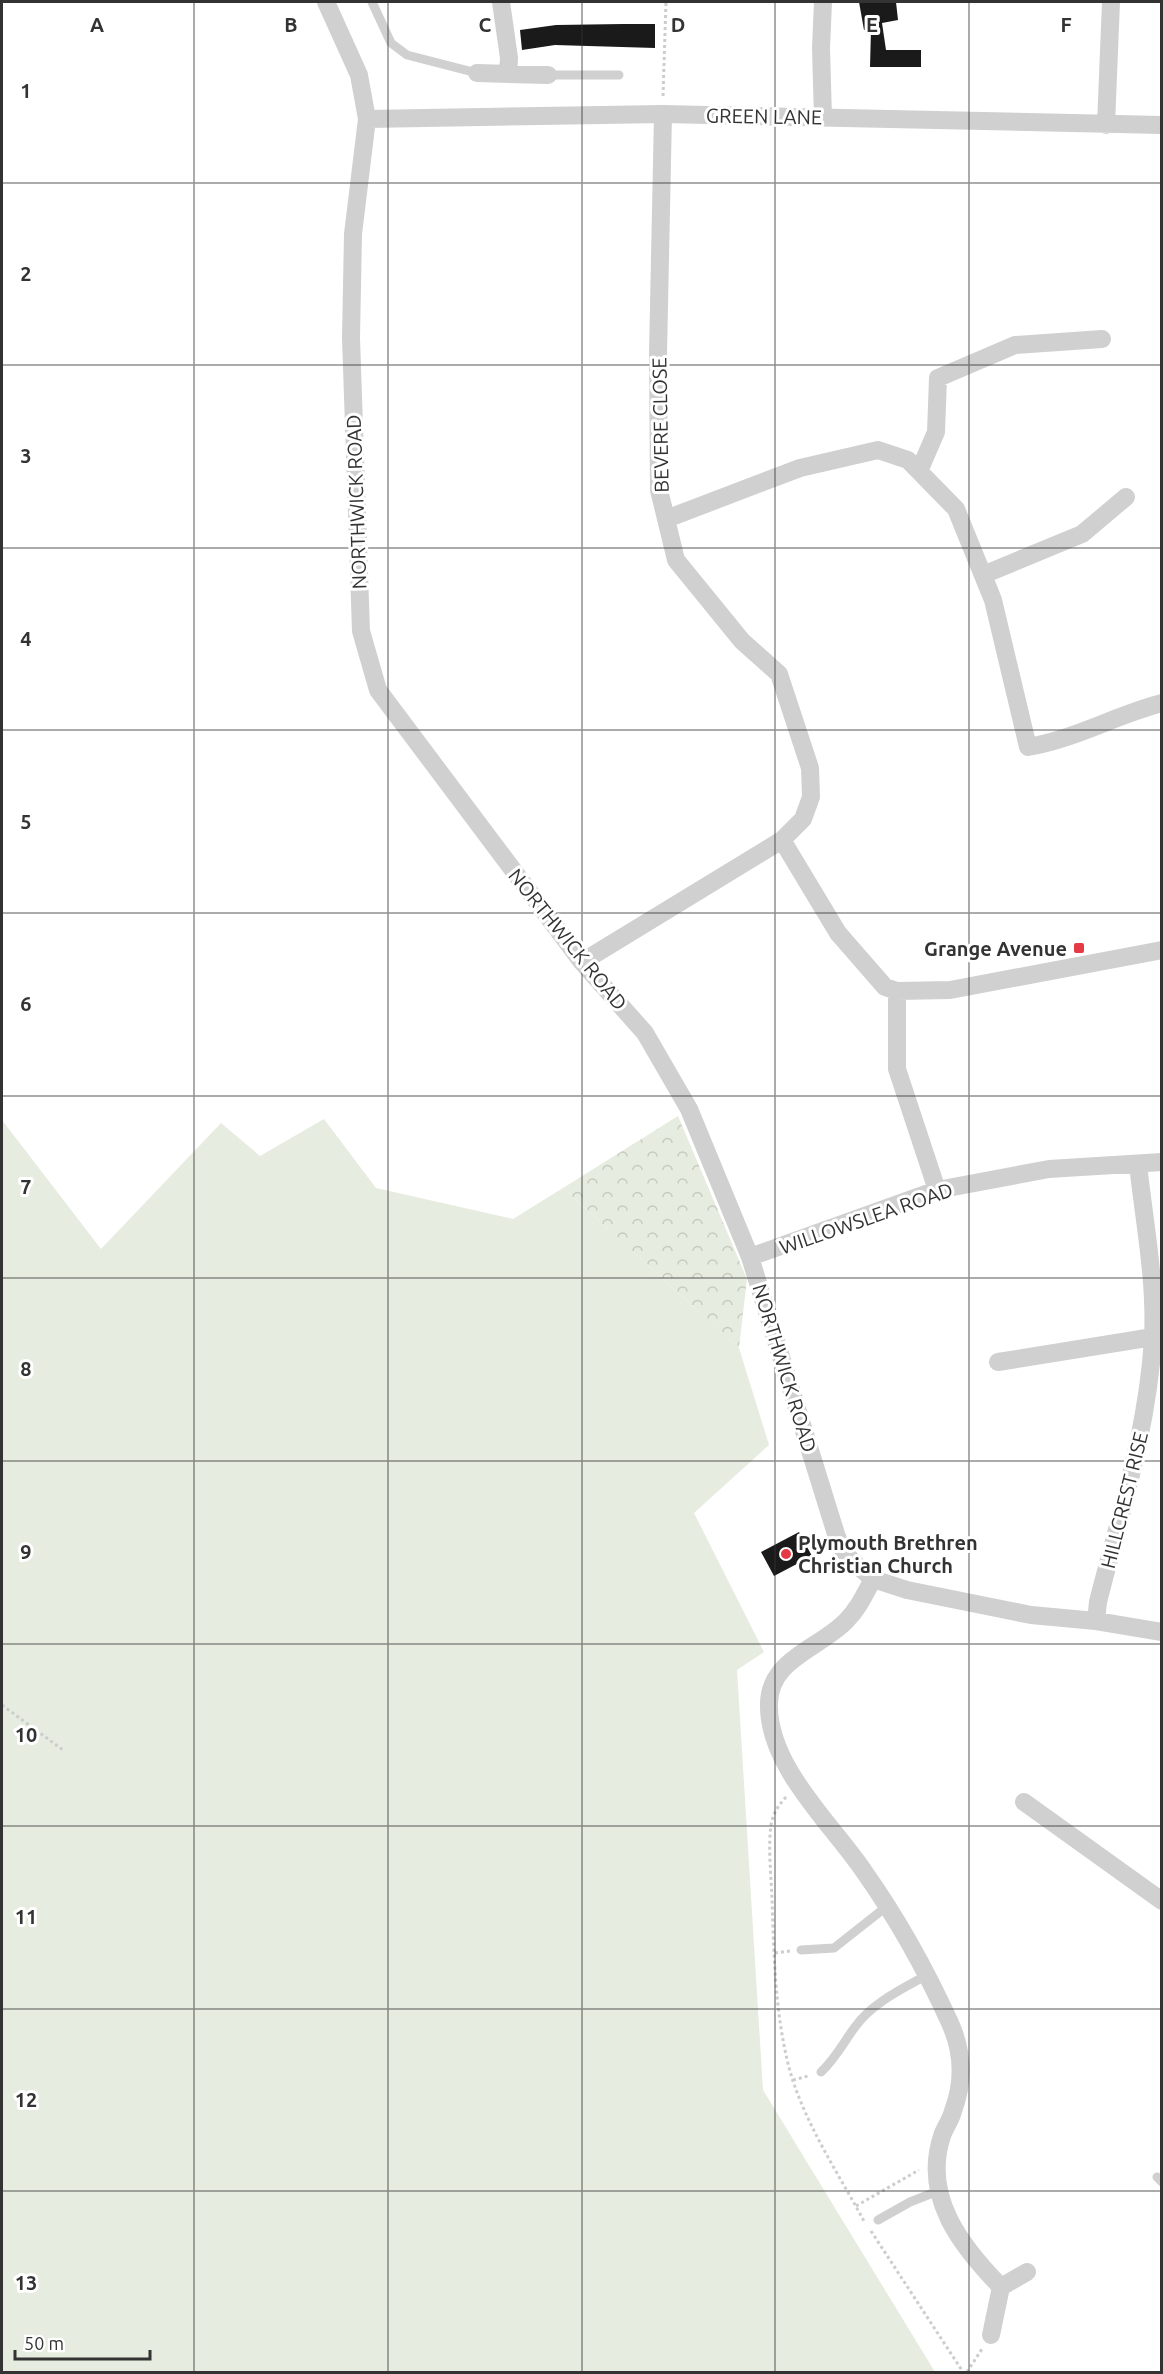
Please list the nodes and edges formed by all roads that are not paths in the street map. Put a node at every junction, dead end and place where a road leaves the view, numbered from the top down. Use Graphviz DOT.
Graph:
graph roads {
  1 [pos="326,2"];
  2 [pos="372,2"];
  3 [pos="501,2"];
  4 [pos="823,2"];
  5 [pos="1111,2"];
  6 [pos="477,73"];
  7 [pos="508,74"];
  8 [pos="548,75"];
  9 [pos="619,75"];
  10 [pos="663,114"];
  11 [pos="823,118"];
  12 [pos="367,119"];
  13 [pos="1106,124"];
  14 [pos="1161,125"];
  15 [pos="1102,339"];
  16 [pos="920,469"];
  17 [pos="1126,497"];
  18 [pos="666,519"];
  19 [pos="983,575"];
  20 [pos="1161,702"];
  21 [pos="782,840"];
  22 [pos="1161,950"];
  23 [pos="582,962"];
  24 [pos="897,991"];
  25 [pos="1161,1162"];
  26 [pos="1138,1164"];
  27 [pos="937,1190"];
  28 [pos="750,1257"];
  29 [pos="1153,1337"];
  30 [pos="998,1362"];
  31 [pos="1155,1387"];
  32 [pos="873,1579"];
  33 [pos="1096,1621"];
  34 [pos="1161,1632"];
  35 [pos="1024,1802"];
  36 [pos="1161,1901"];
  37 [pos="886,1907"];
  38 [pos="801,1950"];
  39 [pos="927,1975"];
  40 [pos="821,2072"];
  41 [pos="938,2191"];
  42 [pos="878,2220"];
  43 [pos="1027,2272"];
  44 [pos="1001,2287"];
  45 [pos="991,2335"];
  1 -- 12 [label="street, NORTHWICK ROAD"];
  2 -- 6 [label="lane"];
  3 -- 7 [label="street"];
  4 -- 11 [label="street"];
  5 -- 13 [label="street"];
  6 -- 7 [label="street"];
  7 -- 8 [label="street"];
  8 -- 9 [label="lane"];
  10 -- 11 [label="street, GREEN LANE"];
  10 -- 12 [label="street, GREEN LANE"];
  10 -- 18 [label="street, BEVERE CLOSE"];
  11 -- 13 [label="street, GREEN LANE"];
  12 -- 23 [label="street, NORTHWICK ROAD"];
  13 -- 14 [label="street, GREEN LANE"];
  15 -- 16 [label="street"];
  16 -- 18 [label="street"];
  16 -- 19 [label="street"];
  17 -- 19 [label="street"];
  18 -- 21 [label="street, BEVERE CLOSE"];
  19 -- 20 [label="street"];
  21 -- 23 [label="street, BEVERE CLOSE"];
  21 -- 24 [label="street"];
  22 -- 24 [label="street"];
  23 -- 28 [label="street, NORTHWICK ROAD"];
  24 -- 27 [label="street"];
  25 -- 26 [label="street, WILLOWSLEA ROAD"];
  26 -- 27 [label="street, WILLOWSLEA ROAD"];
  26 -- 29 [label="street, HILLCREST RISE"];
  27 -- 28 [label="street, WILLOWSLEA ROAD"];
  28 -- 32 [label="street, NORTHWICK ROAD"];
  29 -- 30 [label="street"];
  29 -- 31 [label="street, HILLCREST RISE"];
  31 -- 33 [label="street, HILLCREST RISE"];
  32 -- 33 [label="street, NORTHWICK ROAD"];
  32 -- 37 [label="street"];
  33 -- 34 [label="street, NORTHWICK ROAD"];
  35 -- 36 [label="street"];
  37 -- 38 [label="lane"];
  37 -- 39 [label="street"];
  39 -- 40 [label="lane"];
  39 -- 41 [label="street"];
  41 -- 42 [label="lane"];
  41 -- 44 [label="street"];
  43 -- 44 [label="street"];
  44 -- 45 [label="street"];
}
